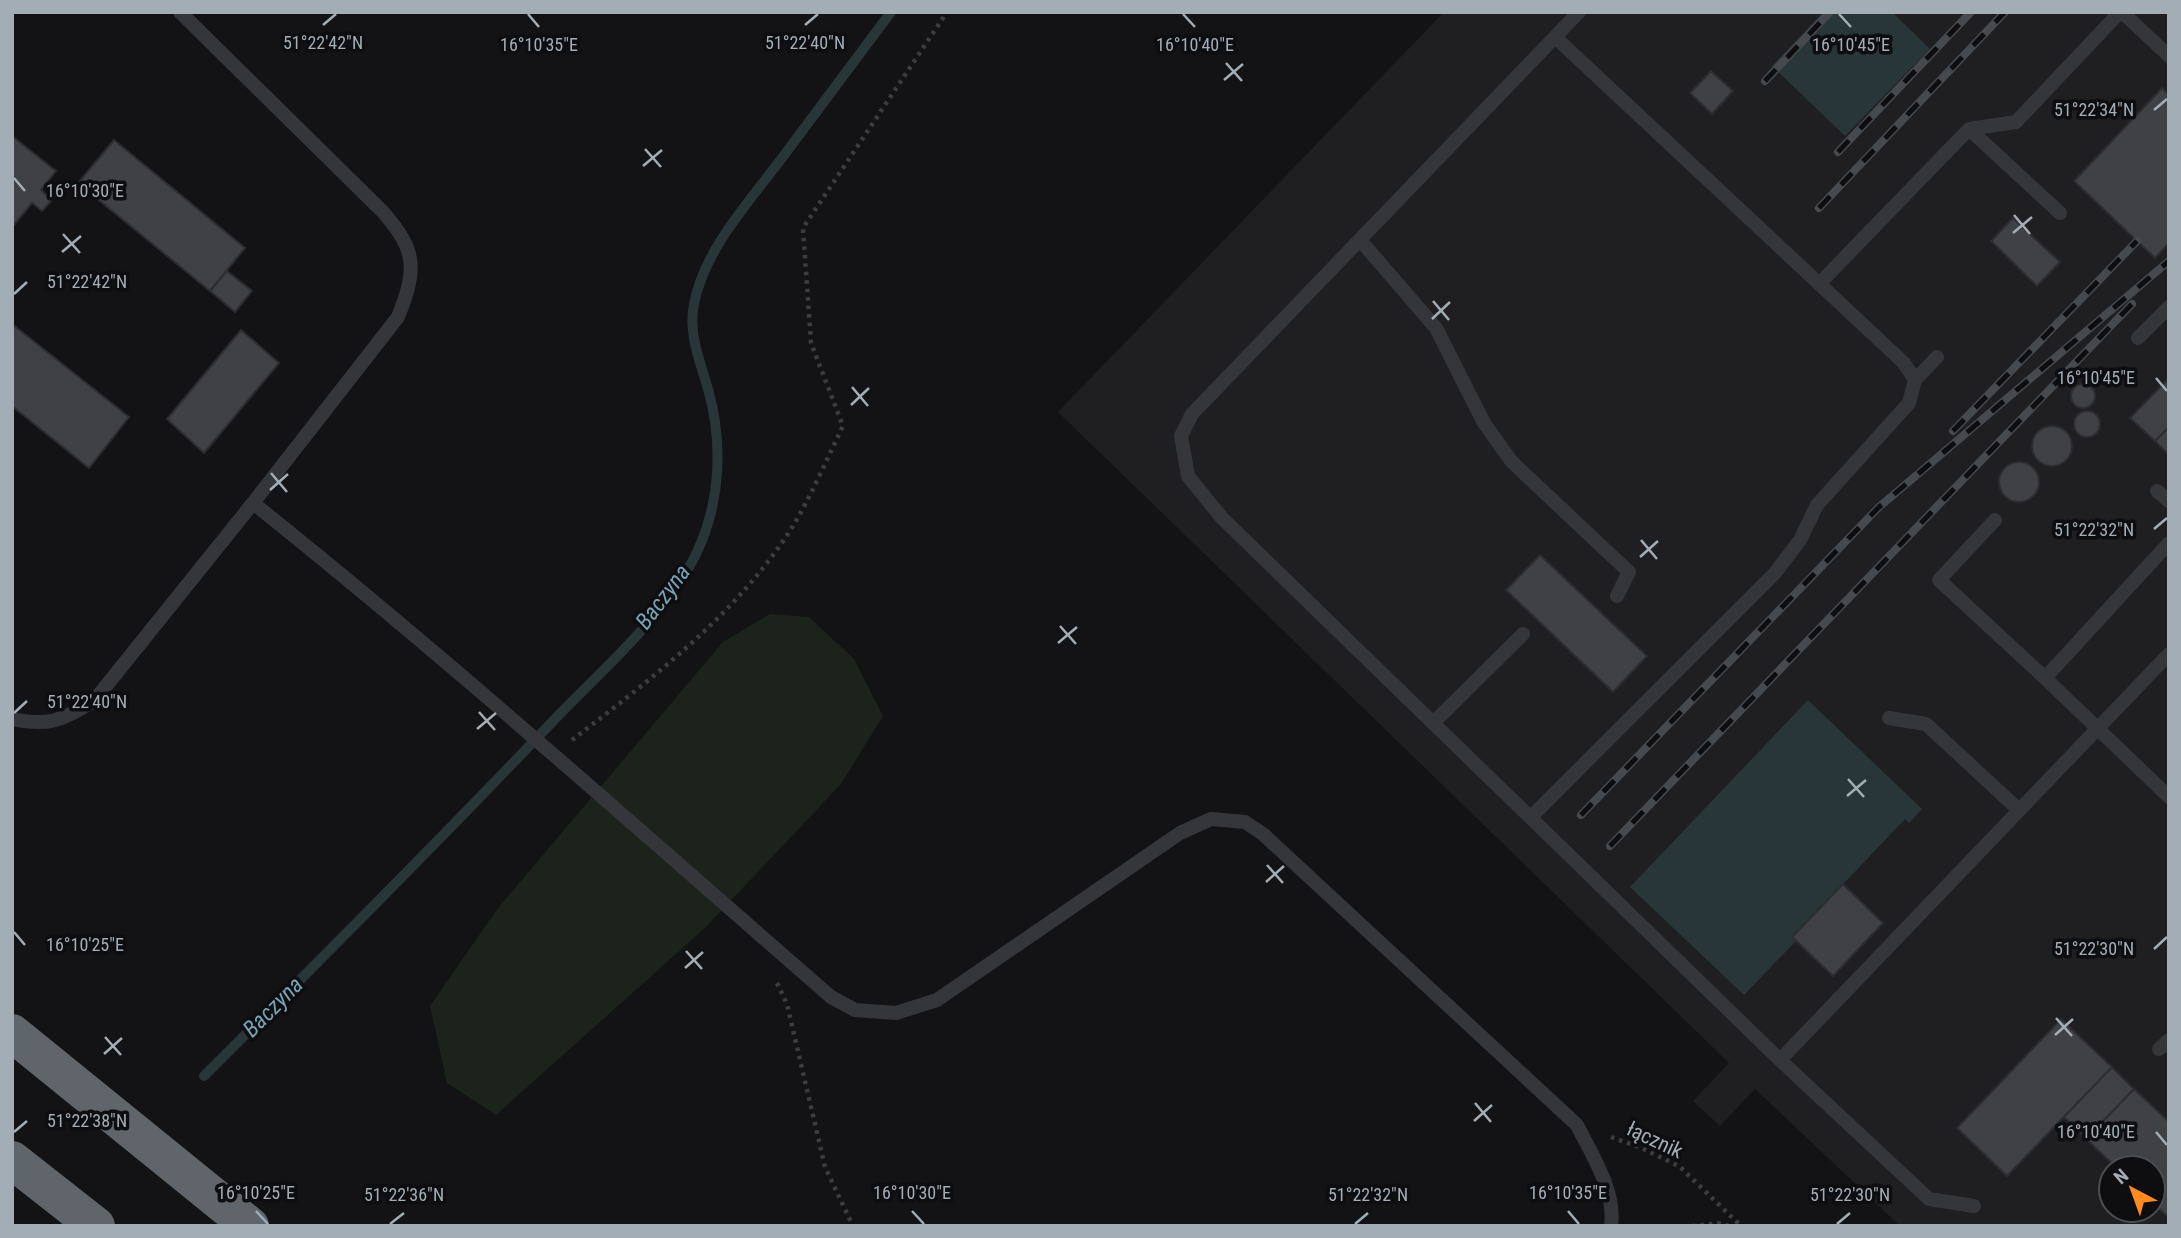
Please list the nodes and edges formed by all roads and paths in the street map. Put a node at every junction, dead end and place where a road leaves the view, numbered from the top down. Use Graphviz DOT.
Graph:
graph roads {
  1 [pos="180,12"];
  2 [pos="947,12"];
  3 [pos="1578,12"];
  4 [pos="2121,12"];
  5 [pos="1555,37"];
  6 [pos="2169,56"];
  7 [pos="1969,129"];
  8 [pos="2060,213"];
  9 [pos="1360,240"];
  10 [pos="1819,284"];
  11 [pos="2169,307"];
  12 [pos="2138,338"];
  13 [pos="1937,356"];
  14 [pos="1915,380"];
  15 [pos="2157,491"];
  16 [pos="2169,501"];
  17 [pos="253,503"];
  18 [pos="1995,520"];
  19 [pos="2169,543"];
  20 [pos="1617,596"];
  21 [pos="1523,634"];
  22 [pos="2169,654"];
  23 [pos="2045,678"];
  24 [pos="1889,718"];
  25 [pos="12,719"];
  26 [pos="1433,723"];
  27 [pos="2097,728"];
  28 [pos="553,755"];
  29 [pos="2169,797"];
  30 [pos="2019,810"];
  31 [pos="1531,817"];
  32 [pos="776,982"];
  33 [pos="12,1033"];
  34 [pos="1780,1060"];
  35 [pos="1577,1125"];
  36 [pos="12,1160"];
  37 [pos="1975,1206"];
  38 [pos="96,1226"];
  39 [pos="250,1226"];
  40 [pos="853,1226"];
  41 [pos="1611,1226"];
  42 [pos="1692,1226"];
  43 [pos="1728,1226"];
  44 [pos="1741,1226"];
  1 -- 17 [label="lane"];
  2 -- 28 [label="path"];
  3 -- 5 [label="lane"];
  4 -- 6 [label="lane"];
  4 -- 7 [label="lane"];
  5 -- 9 [label="lane"];
  5 -- 10 [label="lane"];
  7 -- 8 [label="lane"];
  7 -- 10 [label="lane"];
  9 -- 20 [label="lane"];
  9 -- 26 [label="lane"];
  10 -- 14 [label="lane"];
  11 -- 12 [label="lane"];
  13 -- 14 [label="lane"];
  14 -- 31 [label="lane"];
  15 -- 16 [label="lane"];
  17 -- 25 [label="lane"];
  17 -- 28 [label="lane"];
  18 -- 23 [label="lane"];
  19 -- 23 [label="lane"];
  21 -- 26 [label="lane"];
  22 -- 27 [label="lane"];
  23 -- 27 [label="lane"];
  24 -- 30 [label="lane"];
  26 -- 31 [label="lane"];
  27 -- 29 [label="lane"];
  27 -- 30 [label="lane"];
  28 -- 35 [label="lane"];
  30 -- 34 [label="lane"];
  31 -- 34 [label="lane"];
  32 -- 40 [label="path"];
  33 -- 39 [label="highway"];
  34 -- 37 [label="lane"];
  35 -- 41 [label="lane"];
  35 -- 44 [label="path, łącznik"];
  36 -- 38 [label="highway"];
  42 -- 43 [label="path"];
}
